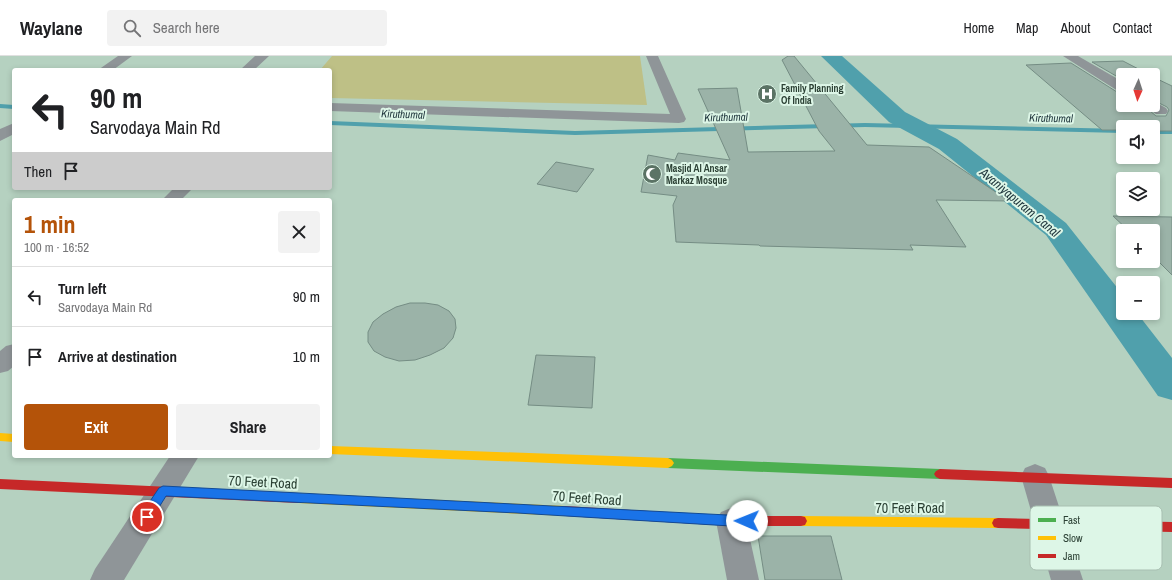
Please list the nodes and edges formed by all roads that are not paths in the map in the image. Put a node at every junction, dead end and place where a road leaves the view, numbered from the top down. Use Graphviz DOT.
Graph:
graph roads {
  1 [pos="126,56"];
  2 [pos="264,56"];
  3 [pos="652,56"];
  4 [pos="1070,56"];
  5 [pos="107,68"];
  6 [pos="249,68"];
  7 [pos="1116,84"];
  8 [pos="332,107"];
  9 [pos="12,128"];
  10 [pos="0,136"];
  11 [pos="182,190"];
  12 [pos="173,198"];
  13 [pos="12,354"];
  14 [pos="0,365"];
  15 [pos="0,438"];
  16 [pos="12,438"];
  17 [pos="332,450"];
  18 [pos="184,458"];
  19 [pos="1035,476"];
  20 [pos="1172,483"];
  21 [pos="0,484"];
  22 [pos="163,491"];
  23 [pos="1044,506"];
  24 [pos="731,521"];
  25 [pos="1030,523"];
  26 [pos="1162,527"];
  27 [pos="1172,527"];
  28 [pos="1064,570"];
  29 [pos="106,580"];
  30 [pos="743,580"];
  31 [pos="1067,580"];
  1 -- 5 [label="street"];
  2 -- 6 [label="street"];
  3 -- 8 [label="street"];
  4 -- 7 [label="street"];
  9 -- 10 [label="street"];
  11 -- 12 [label="street"];
  13 -- 14 [label="street"];
  15 -- 16 [label="main road"];
  17 -- 19 [label="main road"];
  18 -- 22 [label="street"];
  19 -- 20 [label="main road"];
  19 -- 23 [label="street"];
  21 -- 22 [label="main road, 70 Feet Road"];
  22 -- 24 [label="main road, 70 Feet Road"];
  22 -- 29 [label="street"];
  24 -- 25 [label="main road, 70 Feet Road"];
  24 -- 30 [label="street"];
  26 -- 27 [label="main road, 70 Feet Road"];
  28 -- 31 [label="street"];
}
